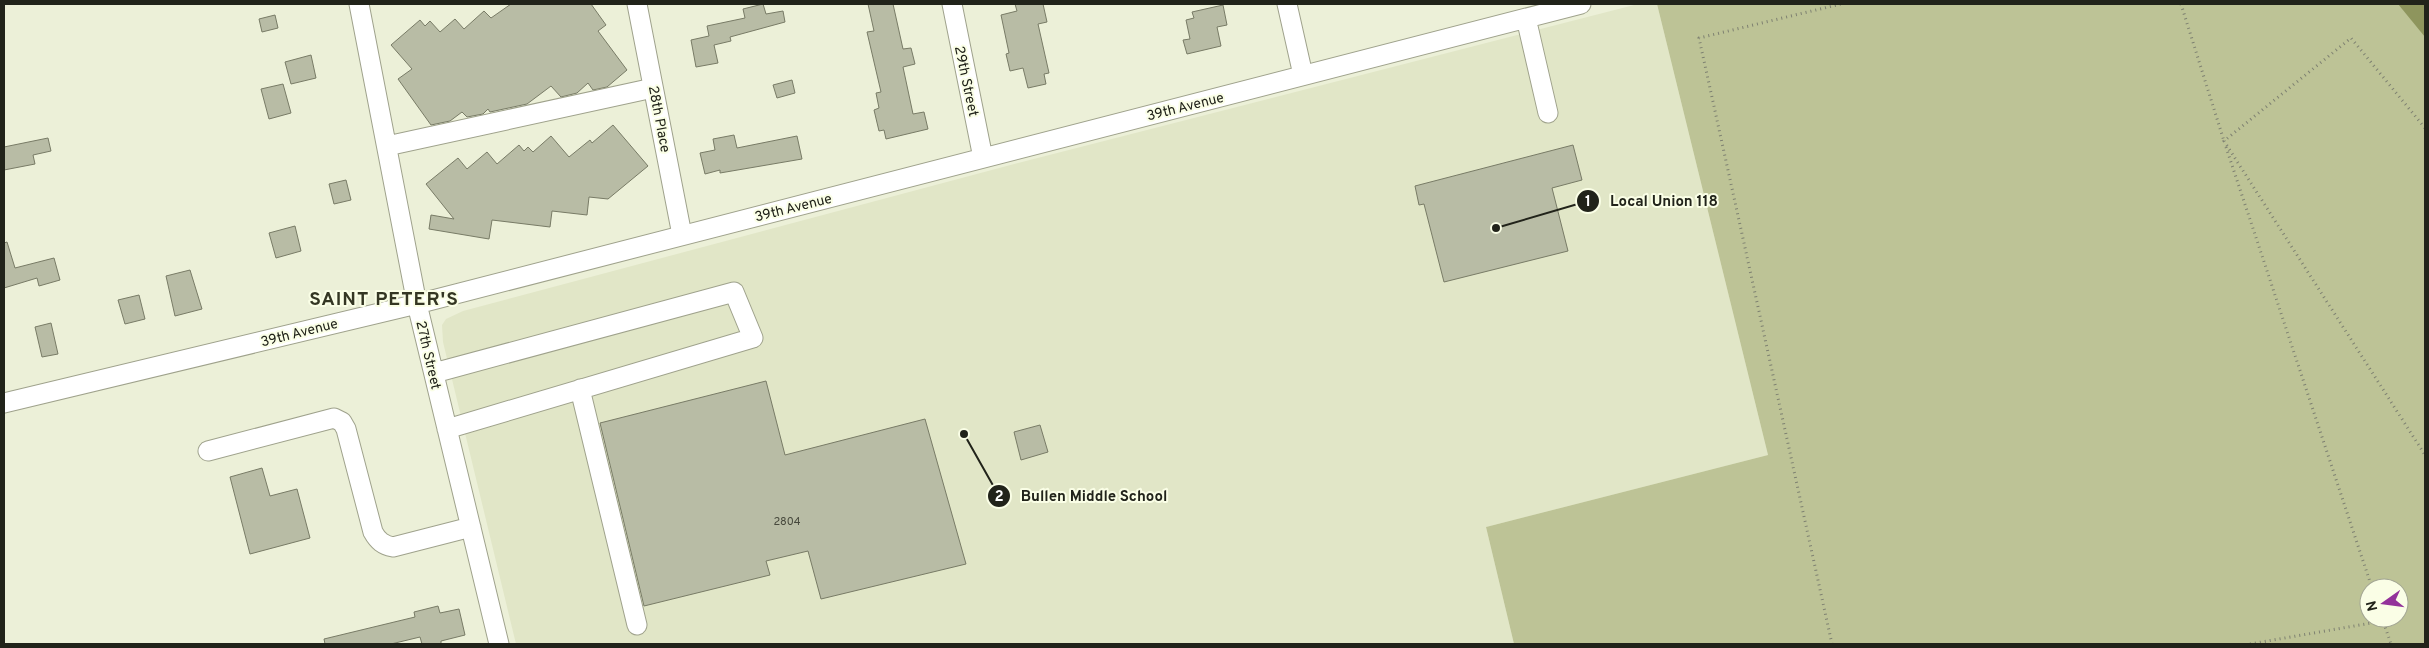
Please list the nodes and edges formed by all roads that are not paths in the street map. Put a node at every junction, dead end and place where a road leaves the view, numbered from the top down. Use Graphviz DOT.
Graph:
graph roads {
  1 [pos="637,4"];
  2 [pos="952,4"];
  3 [pos="1287,4"];
  4 [pos="1581,4"];
  5 [pos="364,5"];
  6 [pos="1526,18"];
  7 [pos="1303,75"];
  8 [pos="653,88"];
  9 [pos="1548,113"];
  10 [pos="386,146"];
  11 [pos="983,158"];
  12 [pos="682,235"];
  13 [pos="417,304"];
  14 [pos="434,373"];
  15 [pos="580,389"];
  16 [pos="4,404"];
  17 [pos="447,429"];
  18 [pos="208,451"];
  19 [pos="471,527"];
  20 [pos="637,625"];
  21 [pos="499,644"];
  1 -- 8 [label="street, 28th Place"];
  2 -- 11 [label="street, 29th Street"];
  3 -- 7 [label="street"];
  4 -- 6 [label="street, 39th Avenue"];
  5 -- 10 [label="street, 27th Street"];
  6 -- 7 [label="street, 39th Avenue"];
  6 -- 9 [label="street"];
  7 -- 11 [label="street, 39th Avenue"];
  8 -- 10 [label="street"];
  8 -- 12 [label="street, 28th Place"];
  10 -- 13 [label="street, 27th Street"];
  11 -- 12 [label="street, 39th Avenue"];
  12 -- 13 [label="street, 39th Avenue"];
  13 -- 14 [label="street, 27th Street"];
  13 -- 16 [label="street, 39th Avenue"];
  14 -- 15 [label="street"];
  14 -- 17 [label="street, 27th Street"];
  15 -- 17 [label="street"];
  15 -- 20 [label="street"];
  17 -- 19 [label="street, 27th Street"];
  18 -- 19 [label="street"];
  19 -- 21 [label="street, 27th Street"];
}
